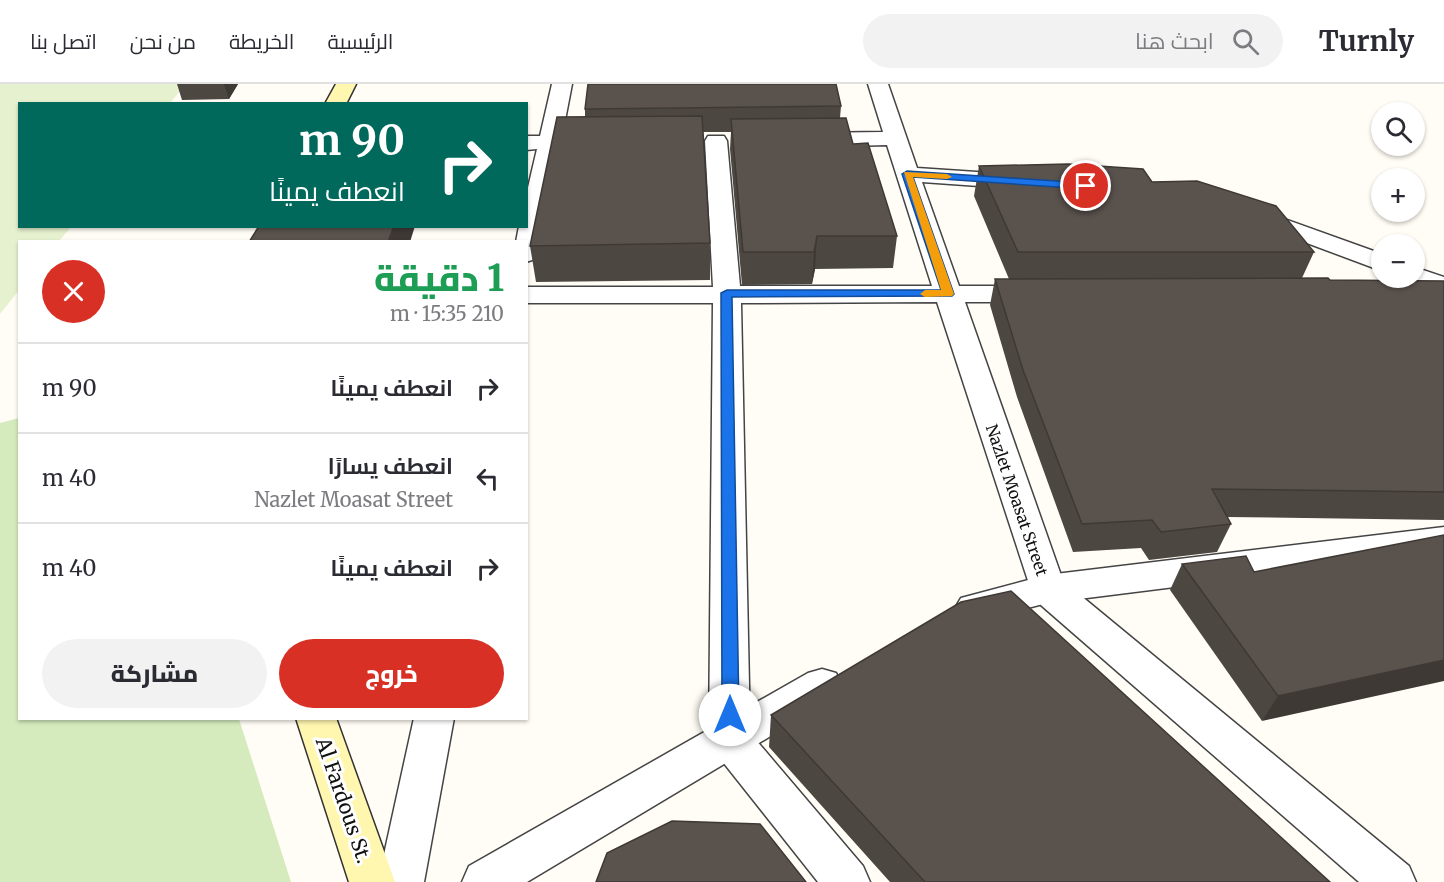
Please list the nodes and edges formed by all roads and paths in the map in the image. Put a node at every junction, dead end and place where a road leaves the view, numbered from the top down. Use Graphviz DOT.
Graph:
graph roads {
  1 [pos="346,84"];
  2 [pos="562,84"];
  3 [pos="878,84"];
  4 [pos="336,102"];
  5 [pos="896,138"];
  6 [pos="788,140"];
  7 [pos="717,141"];
  8 [pos="615,142"];
  9 [pos="538,143"];
  10 [pos="907,174"];
  11 [pos="1047,183"];
  12 [pos="1230,206"];
  13 [pos="528,240"];
  14 [pos="1371,259"];
  15 [pos="1425,285"];
  16 [pos="1444,286"];
  17 [pos="1421,288"];
  18 [pos="727,293"];
  19 [pos="948,294"];
  20 [pos="1066,294"];
  21 [pos="1444,294"];
  22 [pos="528,295"];
  23 [pos="1444,540"];
  24 [pos="1047,589"];
  25 [pos="939,617"];
  26 [pos="849,669"];
  27 [pos="317,720"];
  28 [pos="434,720"];
  29 [pos="730,739"];
  30 [pos="372,882"];
  31 [pos="401,882"];
  32 [pos="485,882"];
  33 [pos="847,882"];
  34 [pos="1393,882"];
  1 -- 4 [label="main road"];
  2 -- 9 [label="street"];
  3 -- 5 [label="street, Nazlet Moasat Street"];
  5 -- 6 [label="street"];
  5 -- 10 [label="street, Nazlet Moasat Street"];
  7 -- 18 [label="street"];
  8 -- 9 [label="street"];
  9 -- 13 [label="street"];
  10 -- 11 [label="street"];
  10 -- 19 [label="street, Nazlet Moasat Street"];
  12 -- 14 [label="street"];
  15 -- 16 [label="street"];
  17 -- 21 [label="street"];
  18 -- 19 [label="street"];
  18 -- 22 [label="street"];
  18 -- 29 [label="street"];
  19 -- 20 [label="street"];
  19 -- 24 [label="street, Nazlet Moasat Street"];
  23 -- 24 [label="street"];
  24 -- 25 [label="street"];
  24 -- 34 [label="street, Nazlet Moasat Street"];
  26 -- 29 [label="street"];
  27 -- 30 [label="main road, Al Fardous St."];
  28 -- 31 [label="street"];
  29 -- 32 [label="street"];
  29 -- 33 [label="street"];
}
